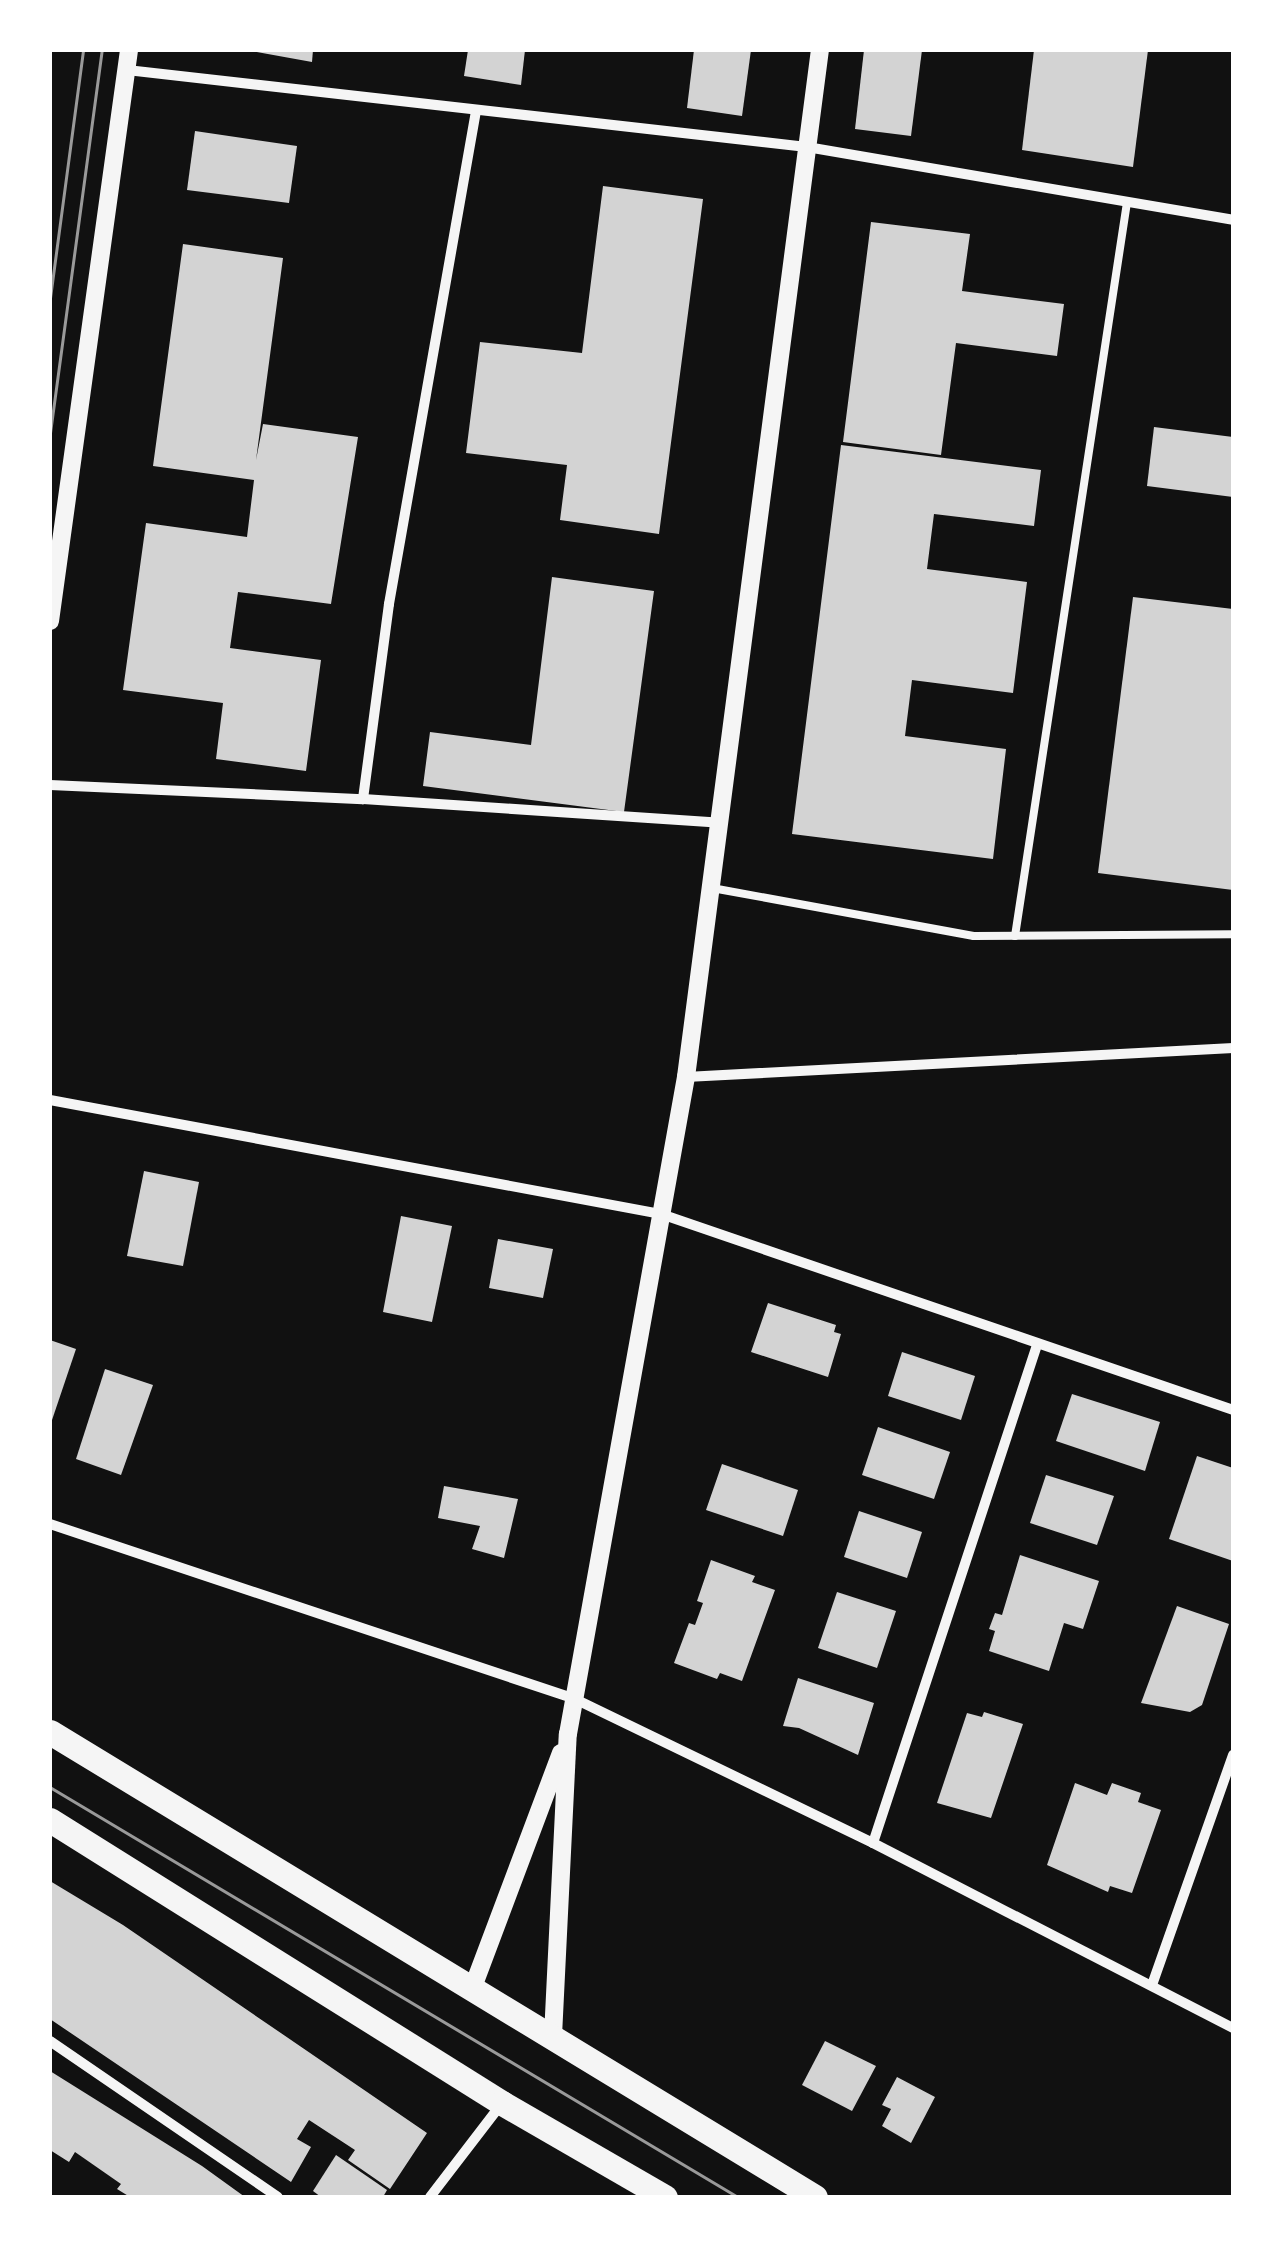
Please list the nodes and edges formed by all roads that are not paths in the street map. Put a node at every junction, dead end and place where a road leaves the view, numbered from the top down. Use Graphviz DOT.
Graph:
graph roads {
  1 [pos="130,50"];
  2 [pos="820,50"];
  3 [pos="127,70"];
  4 [pos="476,111"];
  5 [pos="807,147"];
  6 [pos="1127,202"];
  7 [pos="1233,220"];
  8 [pos="50,621"];
  9 [pos="50,785"];
  10 [pos="363,799"];
  11 [pos="721,824"];
  12 [pos="712,888"];
  13 [pos="1233,934"];
  14 [pos="1015,936"];
  15 [pos="1233,1048"];
  16 [pos="686,1078"];
  17 [pos="50,1100"];
  18 [pos="661,1214"];
  19 [pos="1037,1344"];
  20 [pos="1233,1410"];
  21 [pos="50,1524"];
  22 [pos="575,1698"];
  23 [pos="50,1732"];
  24 [pos="568,1734"];
  25 [pos="1233,1754"];
  26 [pos="50,1820"];
  27 [pos="873,1843"];
  28 [pos="1152,1985"];
  29 [pos="474,1987"];
  30 [pos="1233,2028"];
  31 [pos="553,2036"];
  32 [pos="50,2041"];
  33 [pos="502,2103"];
  34 [pos="278,2197"];
  35 [pos="430,2197"];
  36 [pos="665,2197"];
  37 [pos="815,2197"];
  1 -- 3 [label="street"];
  2 -- 5 [label="street"];
  3 -- 4 [label="street"];
  3 -- 8 [label="street"];
  4 -- 5 [label="street"];
  4 -- 10 [label="street"];
  5 -- 6 [label="street"];
  5 -- 11 [label="street"];
  6 -- 7 [label="street"];
  6 -- 14 [label="lane"];
  9 -- 10 [label="street"];
  10 -- 11 [label="street"];
  11 -- 12 [label="street"];
  12 -- 14 [label="lane"];
  12 -- 16 [label="street"];
  13 -- 14 [label="lane"];
  15 -- 16 [label="street"];
  16 -- 18 [label="street"];
  17 -- 18 [label="street"];
  18 -- 19 [label="street"];
  18 -- 22 [label="street"];
  19 -- 20 [label="street"];
  19 -- 27 [label="street"];
  21 -- 22 [label="street"];
  22 -- 24 [label="street"];
  22 -- 27 [label="street"];
  23 -- 29 [label="main road"];
  24 -- 29 [label="street"];
  24 -- 31 [label="street"];
  25 -- 28 [label="street"];
  26 -- 33 [label="main road"];
  27 -- 28 [label="street"];
  28 -- 30 [label="street"];
  29 -- 31 [label="main road"];
  31 -- 37 [label="main road"];
  32 -- 34 [label="street"];
  33 -- 35 [label="street"];
  33 -- 36 [label="main road"];
}
